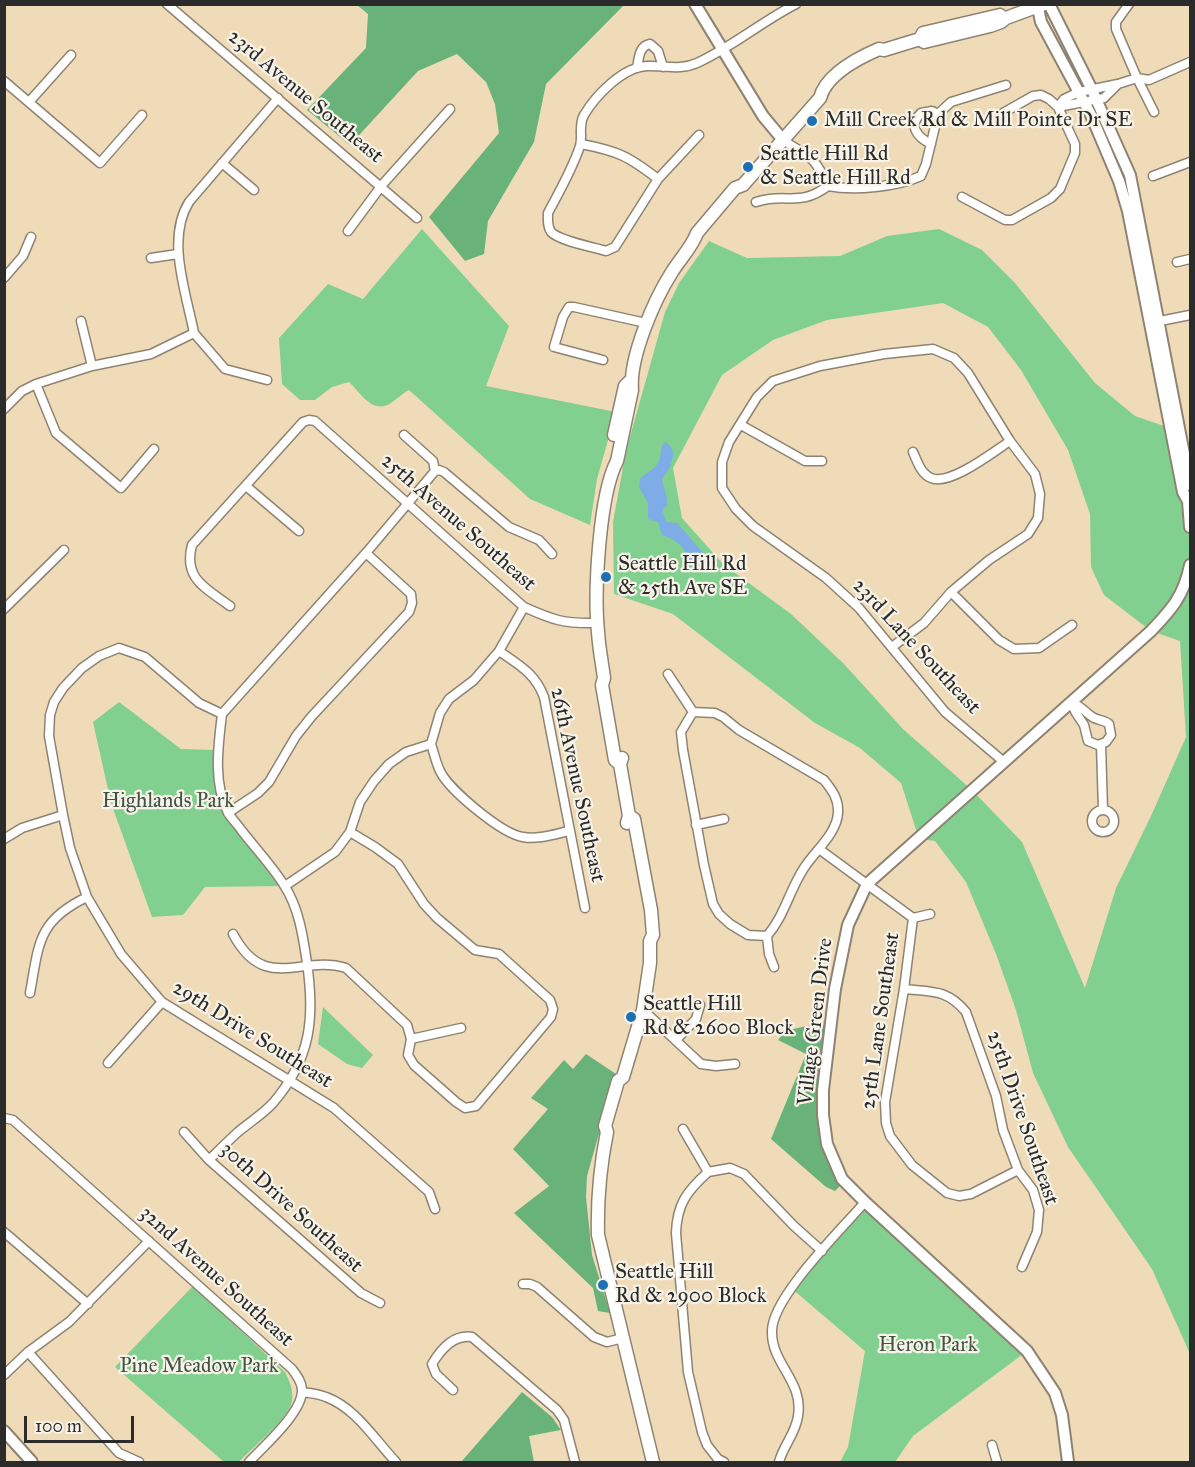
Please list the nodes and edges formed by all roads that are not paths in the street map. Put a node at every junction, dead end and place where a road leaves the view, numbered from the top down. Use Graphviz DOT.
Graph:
graph roads {
  1 [pos="167,4"];
  2 [pos="695,4"];
  3 [pos="796,4"];
  4 [pos="1129,4"];
  5 [pos="1042,5"];
  6 [pos="783,7"];
  7 [pos="723,50"];
  8 [pos="70,55"];
  9 [pos="1191,62"];
  10 [pos="663,67"];
  11 [pos="637,68"];
  12 [pos="1137,78"];
  13 [pos="4,81"];
  14 [pos="1006,85"];
  15 [pos="1094,95"];
  16 [pos="1082,97"];
  17 [pos="278,98"];
  18 [pos="29,102"];
  19 [pos="1058,106"];
  20 [pos="450,109"];
  21 [pos="1154,112"];
  22 [pos="1003,113"];
  23 [pos="938,114"];
  24 [pos="141,115"];
  25 [pos="699,135"];
  26 [pos="783,140"];
  27 [pos="581,144"];
  28 [pos="931,144"];
  29 [pos="1191,162"];
  30 [pos="222,163"];
  31 [pos="1154,176"];
  32 [pos="658,179"];
  33 [pos="381,185"];
  34 [pos="828,186"];
  35 [pos="254,190"];
  36 [pos="962,197"];
  37 [pos="756,202"];
  38 [pos="417,218"];
  39 [pos="348,231"];
  40 [pos="31,237"];
  41 [pos="178,254"];
  42 [pos="151,258"];
  43 [pos="1191,259"];
  44 [pos="1177,262"];
  45 [pos="4,278"];
  46 [pos="1191,315"];
  47 [pos="81,321"];
  48 [pos="1160,321"];
  49 [pos="646,323"];
  50 [pos="194,333"];
  51 [pos="603,360"];
  52 [pos="92,366"];
  53 [pos="267,380"];
  54 [pos="36,384"];
  55 [pos="4,409"];
  56 [pos="741,425"];
  57 [pos="404,435"];
  58 [pos="1010,441"];
  59 [pos="154,449"];
  60 [pos="913,452"];
  61 [pos="822,461"];
  62 [pos="437,470"];
  63 [pos="246,486"];
  64 [pos="1189,493"];
  65 [pos="408,504"];
  66 [pos="1191,526"];
  67 [pos="299,531"];
  68 [pos="64,550"];
  69 [pos="366,553"];
  70 [pos="552,554"];
  71 [pos="1191,566"];
  72 [pos="951,592"];
  73 [pos="230,606"];
  74 [pos="524,607"];
  75 [pos="4,609"];
  76 [pos="597,623"];
  77 [pos="1072,625"];
  78 [pos="892,647"];
  79 [pos="499,651"];
  80 [pos="668,674"];
  81 [pos="1071,702"];
  82 [pos="693,712"];
  83 [pos="222,714"];
  84 [pos="431,744"];
  85 [pos="1101,745"];
  86 [pos="1004,762"];
  87 [pos="1103,810"];
  88 [pos="228,813"];
  89 [pos="63,815"];
  90 [pos="724,819"];
  91 [pos="696,825"];
  92 [pos="570,831"];
  93 [pos="350,832"];
  94 [pos="4,838"];
  95 [pos="819,849"];
  96 [pos="867,884"];
  97 [pos="285,886"];
  98 [pos="87,897"];
  99 [pos="585,908"];
  100 [pos="930,914"];
  101 [pos="913,918"];
  102 [pos="233,934"];
  103 [pos="766,936"];
  104 [pos="308,966"];
  105 [pos="774,967"];
  106 [pos="904,989"];
  107 [pos="30,993"];
  108 [pos="162,1002"];
  109 [pos="700,1005"];
  110 [pos="643,1010"];
  111 [pos="460,1028"];
  112 [pos="411,1039"];
  113 [pos="676,1040"];
  114 [pos="108,1063"];
  115 [pos="735,1064"];
  116 [pos="290,1080"];
  117 [pos="4,1118"];
  118 [pos="683,1129"];
  119 [pos="184,1131"];
  120 [pos="209,1160"];
  121 [pos="1018,1170"];
  122 [pos="708,1172"];
  123 [pos="865,1203"];
  124 [pos="435,1209"];
  125 [pos="4,1232"];
  126 [pos="148,1241"];
  127 [pos="822,1251"];
  128 [pos="1022,1267"];
  129 [pos="523,1284"];
  130 [pos="380,1303"];
  131 [pos="88,1304"];
  132 [pos="623,1338"];
  133 [pos="28,1352"];
  134 [pos="4,1375"];
  135 [pos="453,1390"];
  136 [pos="302,1392"];
  137 [pos="4,1431"];
  138 [pos="992,1445"];
  139 [pos="392,1461"];
  140 [pos="32,1462"];
  141 [pos="139,1462"];
  142 [pos="249,1462"];
  143 [pos="575,1462"];
  144 [pos="653,1462"];
  145 [pos="724,1462"];
  146 [pos="779,1462"];
  147 [pos="997,1462"];
  148 [pos="1068,1462"];
  1 -- 17 [label="street, 23rd Avenue Southeast"];
  2 -- 7 [label="street"];
  3 -- 6 [label="street"];
  4 -- 12 [label="street"];
  5 -- 15 [label="street"];
  5 -- 16 [label="street"];
  5 -- 26 [label="main road"];
  6 -- 7 [label="street"];
  7 -- 10 [label="street"];
  7 -- 26 [label="street"];
  8 -- 18 [label="street"];
  9 -- 12 [label="street"];
  10 -- 11 [label="street"];
  10 -- 11 [label="street"];
  11 -- 27 [label="street"];
  12 -- 15 [label="street"];
  12 -- 21 [label="street"];
  13 -- 18 [label="street"];
  14 -- 23 [label="street"];
  15 -- 16 [label="street"];
  15 -- 48 [label="street"];
  16 -- 19 [label="street"];
  16 -- 64 [label="street"];
  17 -- 30 [label="street"];
  17 -- 33 [label="street, 23rd Avenue Southeast"];
  18 -- 24 [label="street"];
  19 -- 22 [label="street"];
  19 -- 36 [label="street"];
  20 -- 33 [label="street"];
  23 -- 28 [label="street"];
  23 -- 28 [label="street"];
  25 -- 32 [label="street"];
  26 -- 34 [label="street"];
  26 -- 49 [label="main road"];
  27 -- 32 [label="street"];
  27 -- 32 [label="street"];
  28 -- 34 [label="street"];
  29 -- 31 [label="street"];
  30 -- 35 [label="street"];
  30 -- 41 [label="street"];
  33 -- 38 [label="street, 23rd Avenue Southeast"];
  33 -- 39 [label="street"];
  34 -- 37 [label="street"];
  40 -- 45 [label="street"];
  41 -- 42 [label="street"];
  41 -- 50 [label="street"];
  43 -- 44 [label="street"];
  46 -- 48 [label="street"];
  47 -- 52 [label="street"];
  48 -- 64 [label="street"];
  49 -- 51 [label="street"];
  49 -- 76 [label="main road"];
  50 -- 52 [label="street"];
  50 -- 53 [label="street"];
  52 -- 54 [label="street"];
  54 -- 55 [label="street"];
  54 -- 59 [label="street"];
  56 -- 58 [label="street"];
  56 -- 61 [label="street"];
  56 -- 78 [label="street, 23rd Lane Southeast"];
  57 -- 62 [label="street"];
  58 -- 60 [label="street"];
  58 -- 72 [label="street"];
  62 -- 65 [label="street"];
  62 -- 70 [label="street"];
  63 -- 65 [label="street, 25th Avenue Southeast"];
  63 -- 67 [label="street"];
  63 -- 73 [label="street"];
  64 -- 66 [label="street"];
  65 -- 69 [label="street"];
  65 -- 74 [label="street, 25th Avenue Southeast"];
  68 -- 75 [label="street"];
  69 -- 83 [label="street"];
  69 -- 88 [label="street"];
  71 -- 81 [label="street, Village Green Drive"];
  72 -- 77 [label="street"];
  72 -- 78 [label="street"];
  74 -- 76 [label="street, 25th Avenue Southeast"];
  74 -- 79 [label="street"];
  76 -- 110 [label="main road"];
  78 -- 86 [label="street, 23rd Lane Southeast"];
  79 -- 84 [label="street"];
  79 -- 92 [label="street, 26th Avenue Southeast"];
  80 -- 82 [label="street"];
  81 -- 85 [label="street"];
  81 -- 85 [label="street"];
  81 -- 86 [label="street, Village Green Drive"];
  82 -- 91 [label="street"];
  82 -- 95 [label="street"];
  83 -- 88 [label="street"];
  83 -- 89 [label="street, 29th Drive Southeast"];
  84 -- 92 [label="street"];
  84 -- 93 [label="street"];
  85 -- 87 [label="street"];
  86 -- 96 [label="street, Village Green Drive"];
  88 -- 97 [label="street"];
  89 -- 94 [label="street"];
  89 -- 98 [label="street, 29th Drive Southeast"];
  90 -- 91 [label="street"];
  91 -- 103 [label="street"];
  92 -- 99 [label="street, 26th Avenue Southeast"];
  93 -- 97 [label="street"];
  93 -- 112 [label="street"];
  95 -- 96 [label="street"];
  95 -- 103 [label="street"];
  96 -- 101 [label="street, 25th Lane Southeast"];
  96 -- 123 [label="street, Village Green Drive"];
  97 -- 104 [label="street"];
  98 -- 107 [label="street"];
  98 -- 108 [label="street, 29th Drive Southeast"];
  100 -- 101 [label="street"];
  101 -- 106 [label="street, 25th Lane Southeast"];
  102 -- 104 [label="street"];
  103 -- 105 [label="street"];
  104 -- 112 [label="street"];
  104 -- 116 [label="street"];
  106 -- 121 [label="street, 25th Drive Southeast"];
  106 -- 121 [label="street, 25th Lane Southeast"];
  108 -- 114 [label="street"];
  108 -- 116 [label="street, 29th Drive Southeast"];
  109 -- 113 [label="street"];
  110 -- 113 [label="street"];
  110 -- 132 [label="main road"];
  111 -- 112 [label="street"];
  113 -- 115 [label="street"];
  116 -- 120 [label="street"];
  116 -- 124 [label="street, 29th Drive Southeast"];
  117 -- 126 [label="street, 32nd Avenue Southeast"];
  118 -- 122 [label="street"];
  119 -- 120 [label="street, 30th Drive Southeast"];
  120 -- 130 [label="street, 30th Drive Southeast"];
  121 -- 128 [label="street, 25th Drive Southeast"];
  122 -- 127 [label="street"];
  122 -- 145 [label="street"];
  123 -- 127 [label="street"];
  123 -- 148 [label="street, Village Green Drive"];
  125 -- 131 [label="street"];
  126 -- 131 [label="street"];
  126 -- 136 [label="street, 32nd Avenue Southeast"];
  127 -- 146 [label="street"];
  129 -- 132 [label="street"];
  131 -- 133 [label="street"];
  132 -- 144 [label="main road"];
  133 -- 134 [label="street"];
  133 -- 141 [label="street"];
  135 -- 143 [label="street"];
  136 -- 139 [label="street"];
  136 -- 142 [label="street"];
  137 -- 140 [label="street"];
  138 -- 147 [label="street"];
}
